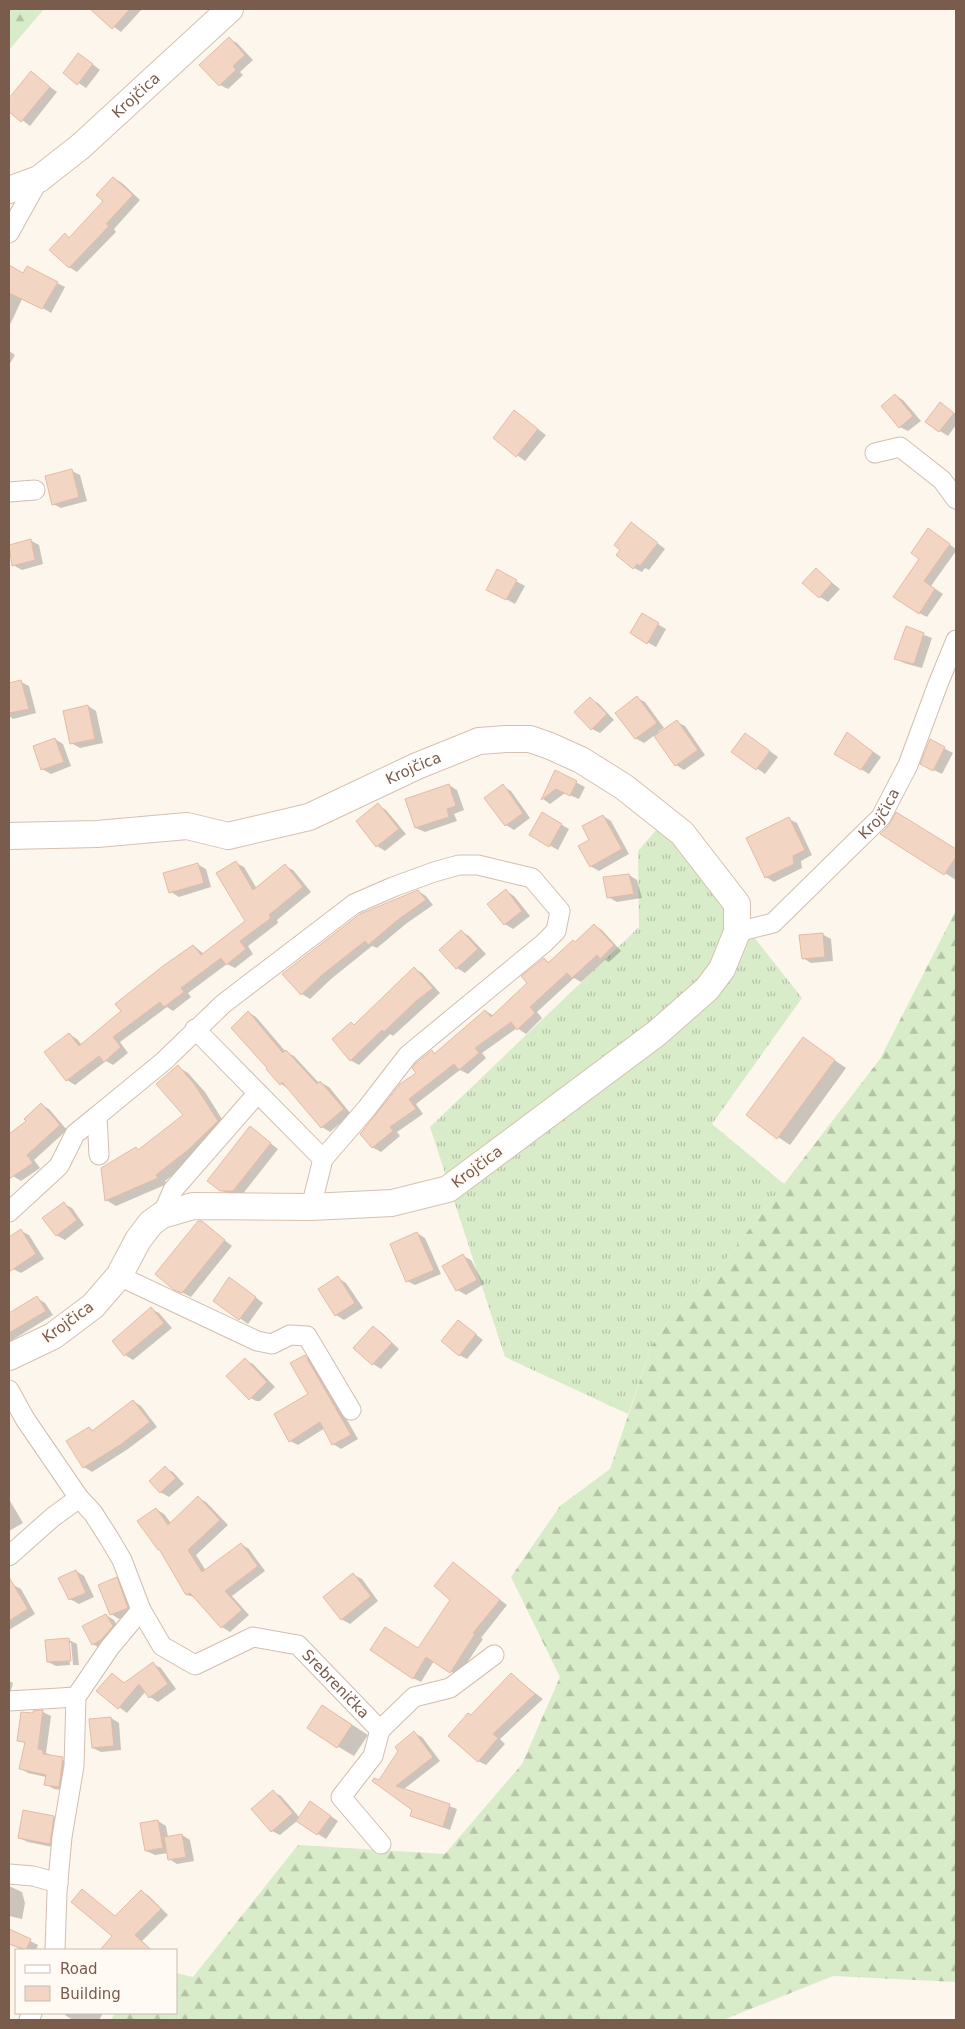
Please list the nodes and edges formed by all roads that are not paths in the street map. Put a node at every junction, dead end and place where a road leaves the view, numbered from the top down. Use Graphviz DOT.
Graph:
graph roads {
  1 [pos="230,9"];
  2 [pos="39,179"];
  3 [pos="9,190"];
  4 [pos="9,233"];
  5 [pos="875,453"];
  6 [pos="34,490"];
  7 [pos="9,492"];
  8 [pos="956,499"];
  9 [pos="956,640"];
  10 [pos="9,836"];
  11 [pos="737,932"];
  12 [pos="195,1029"];
  13 [pos="257,1094"];
  14 [pos="97,1116"];
  15 [pos="100,1156"];
  16 [pos="323,1159"];
  17 [pos="311,1207"];
  18 [pos="9,1212"];
  19 [pos="162,1215"];
  20 [pos="119,1276"];
  21 [pos="9,1357"];
  22 [pos="9,1390"];
  23 [pos="351,1410"];
  24 [pos="79,1498"];
  25 [pos="9,1556"];
  26 [pos="141,1610"];
  27 [pos="494,1655"];
  28 [pos="76,1696"];
  29 [pos="9,1701"];
  30 [pos="380,1730"];
  31 [pos="381,1844"];
  32 [pos="9,1874"];
  33 [pos="58,1883"];
  34 [pos="55,1949"];
  1 -- 2 [label="main road, Krojčica"];
  2 -- 3 [label="main road, Krojčica"];
  2 -- 4 [label="street, Krojčica"];
  5 -- 8 [label="street"];
  6 -- 7 [label="street"];
  9 -- 11 [label="street, Krojčica"];
  10 -- 11 [label="main road, Krojčica"];
  11 -- 17 [label="main road, Krojčica"];
  12 -- 13 [label="street"];
  12 -- 14 [label="street"];
  12 -- 16 [label="street"];
  13 -- 16 [label="street"];
  13 -- 19 [label="street"];
  14 -- 15 [label="street"];
  14 -- 18 [label="street"];
  16 -- 17 [label="street"];
  17 -- 19 [label="main road, Krojčica"];
  19 -- 20 [label="main road, Krojčica"];
  20 -- 21 [label="main road, Krojčica"];
  20 -- 23 [label="street"];
  22 -- 24 [label="street, Srebrenička"];
  24 -- 25 [label="street"];
  24 -- 26 [label="street, Srebrenička"];
  26 -- 28 [label="street"];
  26 -- 30 [label="street, Srebrenička"];
  27 -- 30 [label="street, Srebrenička"];
  28 -- 29 [label="street"];
  28 -- 33 [label="street"];
  30 -- 31 [label="street, Srebrenička"];
  32 -- 33 [label="street"];
  33 -- 34 [label="street"];
}
